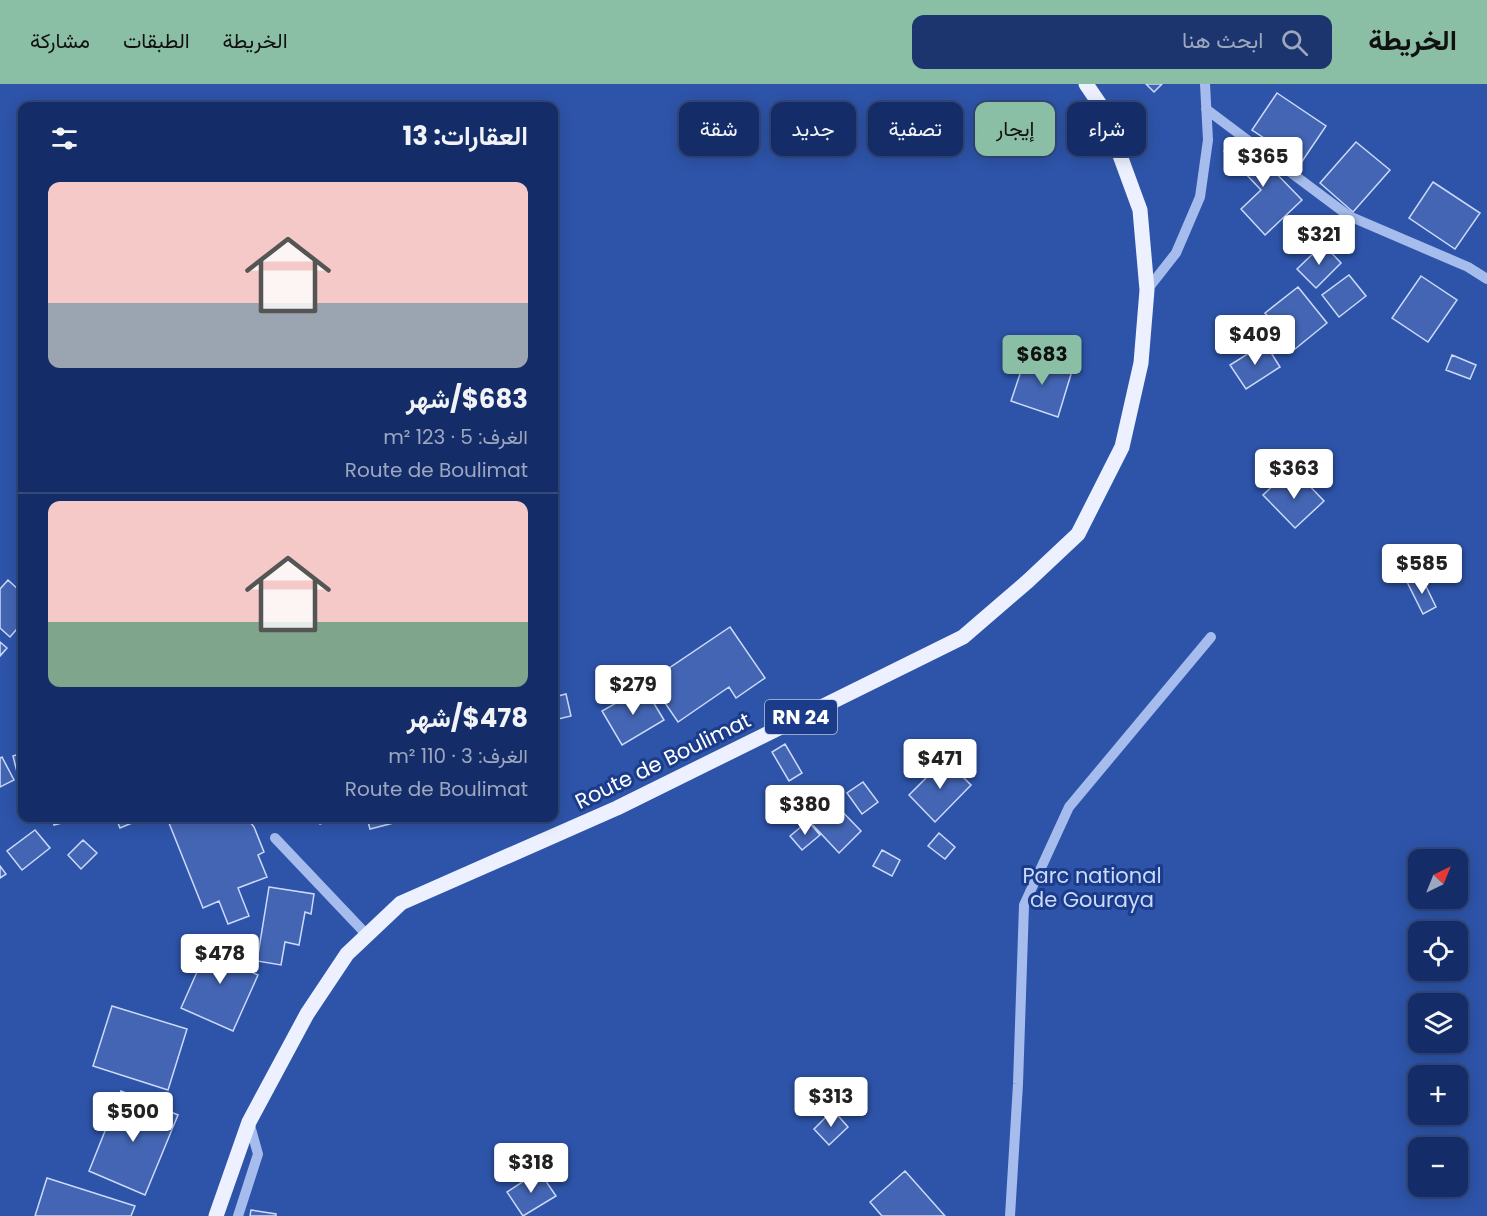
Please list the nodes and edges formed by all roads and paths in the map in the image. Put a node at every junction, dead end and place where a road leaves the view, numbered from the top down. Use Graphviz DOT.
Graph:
graph roads {
  1 [pos="1086,84"];
  2 [pos="1205,84"];
  3 [pos="1206,109"];
  4 [pos="1487,279"];
  5 [pos="1147,290"];
  6 [pos="1211,637"];
  7 [pos="275,838"];
  8 [pos="367,935"];
  9 [pos="249,1122"];
  10 [pos="216,1216"];
  11 [pos="238,1216"];
  12 [pos="1010,1216"];
  1 -- 5 [label="main road, Route de Boulimat / RN 24"];
  2 -- 3 [label="street"];
  3 -- 4 [label="street"];
  3 -- 5 [label="street"];
  5 -- 8 [label="main road, Route de Boulimat / RN 24"];
  6 -- 12 [label="street"];
  7 -- 8 [label="street"];
  8 -- 9 [label="main road, Route de Boulimat / RN 24"];
  9 -- 10 [label="main road, Route de Boulimat / RN 24"];
  9 -- 11 [label="street"];
}
